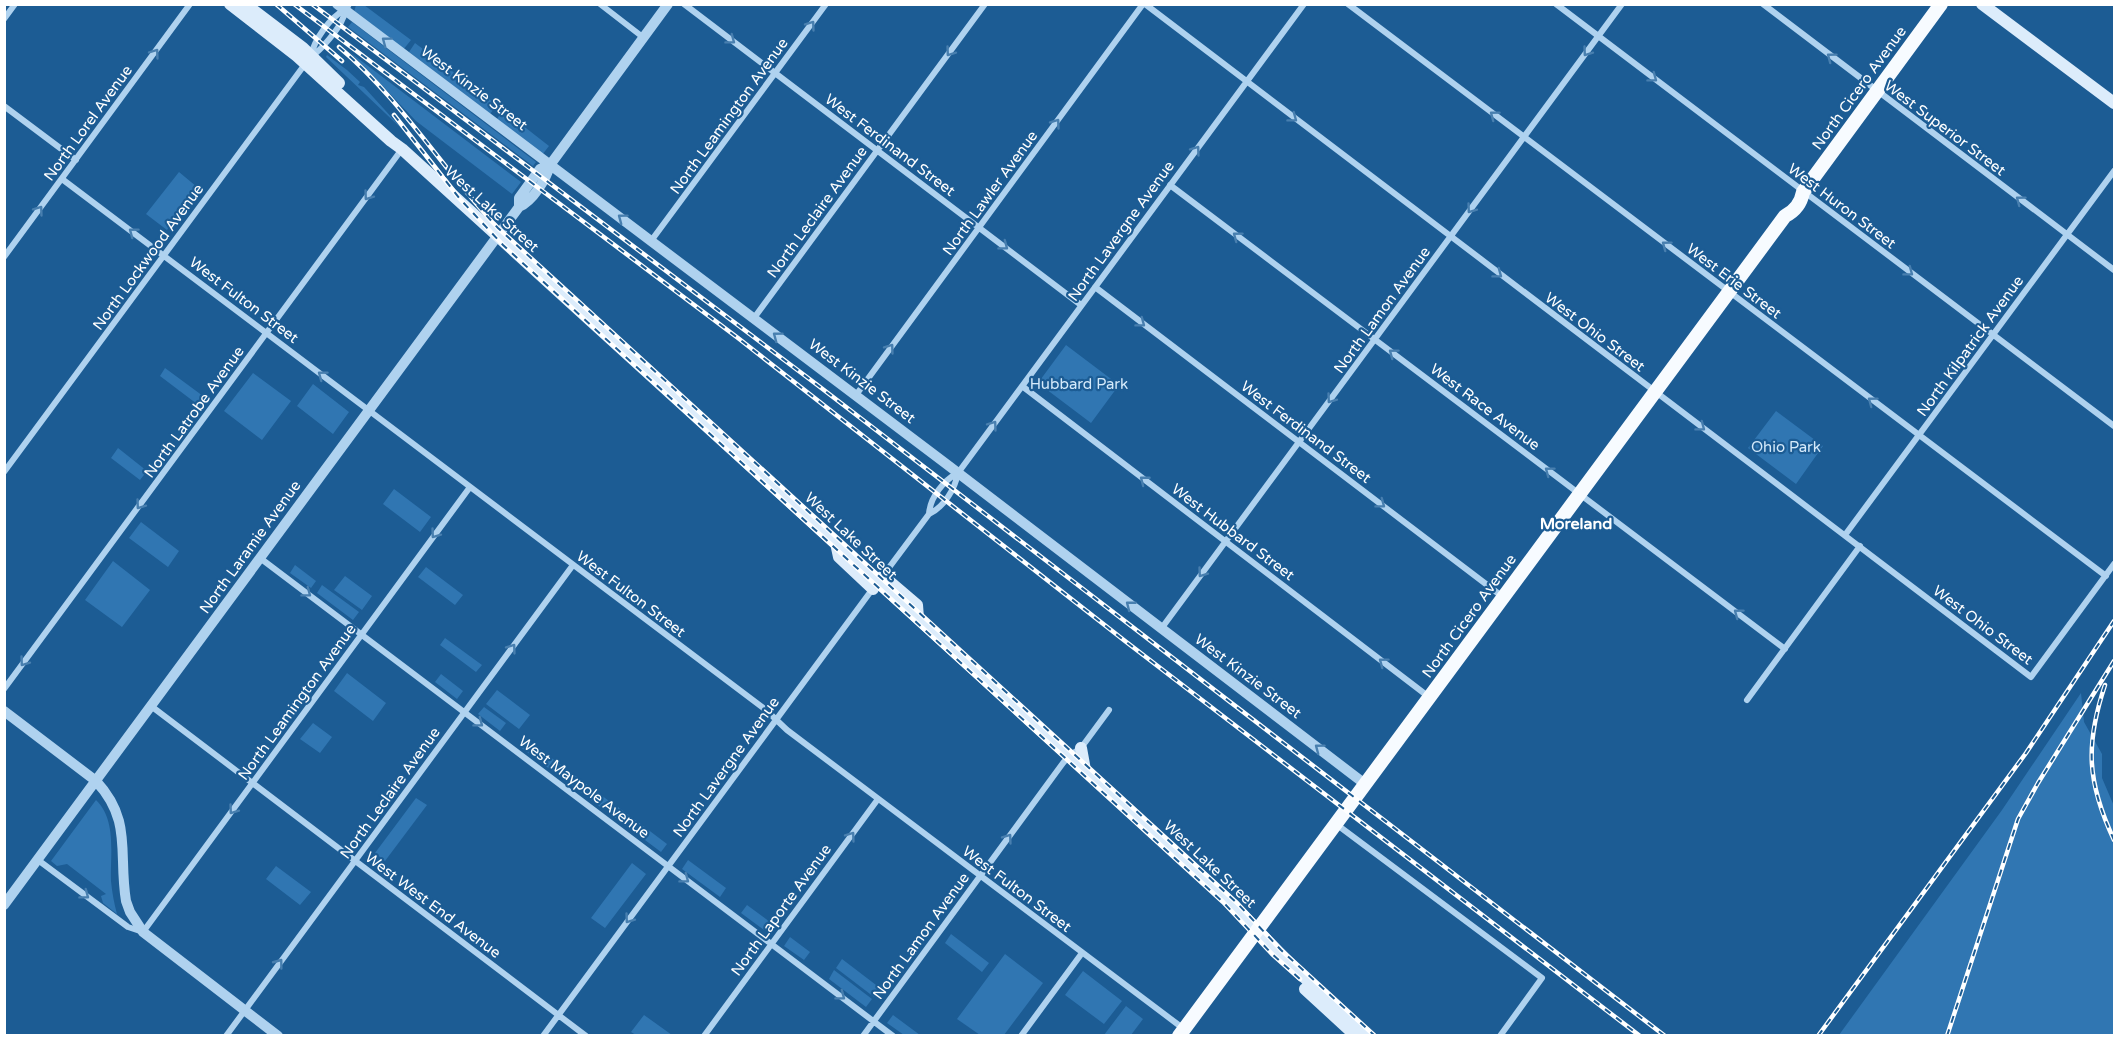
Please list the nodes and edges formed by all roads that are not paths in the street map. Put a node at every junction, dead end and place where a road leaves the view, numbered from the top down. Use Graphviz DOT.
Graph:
graph roads {
  1 [pos="15,4"];
  2 [pos="190,4"];
  3 [pos="230,4"];
  4 [pos="245,4"];
  5 [pos="600,4"];
  6 [pos="668,4"];
  7 [pos="684,4"];
  8 [pos="826,4"];
  9 [pos="985,4"];
  10 [pos="1144,4"];
  11 [pos="1304,4"];
  12 [pos="1348,4"];
  13 [pos="1556,4"];
  14 [pos="1622,4"];
  15 [pos="1763,4"];
  16 [pos="1941,4"];
  17 [pos="1982,4"];
  18 [pos="344,6"];
  19 [pos="4,19"];
  20 [pos="1598,36"];
  21 [pos="644,38"];
  22 [pos="308,60"];
  23 [pos="775,73"];
  24 [pos="1246,82"];
  25 [pos="1877,92"];
  26 [pos="2115,103"];
  27 [pos="4,106"];
  28 [pos="1524,137"];
  29 [pos="402,149"];
  30 [pos="877,151"];
  31 [pos="76,160"];
  32 [pos="550,165"];
  33 [pos="2115,171"];
  34 [pos="62,179"];
  35 [pos="1170,185"];
  36 [pos="1803,192"];
  37 [pos="979,228"];
  38 [pos="498,235"];
  39 [pos="2067,235"];
  40 [pos="1450,237"];
  41 [pos="651,241"];
  42 [pos="164,255"];
  43 [pos="4,257"];
  44 [pos="2115,270"];
  45 [pos="1095,287"];
  46 [pos="1729,292"];
  47 [pos="1082,305"];
  48 [pos="754,318"];
  49 [pos="267,333"];
  50 [pos="1993,336"];
  51 [pos="1375,339"];
  52 [pos="1022,386"];
  53 [pos="1654,393"];
  54 [pos="856,395"];
  55 [pos="369,410"];
  56 [pos="2115,426"];
  57 [pos="1918,436"];
  58 [pos="1299,442"];
  59 [pos="4,472"];
  60 [pos="958,472"];
  61 [pos="470,487"];
  62 [pos="1580,494"];
  63 [pos="1845,535"];
  64 [pos="1225,542"];
  65 [pos="836,543"];
  66 [pos="1860,546"];
  67 [pos="260,558"];
  68 [pos="2115,564"];
  69 [pos="573,565"];
  70 [pos="2106,576"];
  71 [pos="878,582"];
  72 [pos="1503,597"];
  73 [pos="918,618"];
  74 [pos="1161,629"];
  75 [pos="362,634"];
  76 [pos="1785,649"];
  77 [pos="4,689"];
  78 [pos="1429,697"];
  79 [pos="1747,700"];
  80 [pos="151,706"];
  81 [pos="1109,710"];
  82 [pos="4,711"];
  83 [pos="465,712"];
  84 [pos="776,720"];
  85 [pos="1081,748"];
  86 [pos="1069,756"];
  87 [pos="1085,770"];
  88 [pos="96,781"];
  89 [pos="252,783"];
  90 [pos="1365,784"];
  91 [pos="878,799"];
  92 [pos="1335,824"];
  93 [pos="38,860"];
  94 [pos="355,861"];
  95 [pos="668,866"];
  96 [pos="980,876"];
  97 [pos="4,905"];
  98 [pos="1259,927"];
  99 [pos="143,932"];
  100 [pos="772,944"];
  101 [pos="1275,950"];
  102 [pos="1082,953"];
  103 [pos="244,1010"];
  104 [pos="558,1015"];
  105 [pos="874,1021"];
  106 [pos="1182,1032"];
  107 [pos="226,1035"];
  108 [pos="278,1035"];
  109 [pos="543,1035"];
  110 [pos="586,1035"];
  111 [pos="704,1035"];
  112 [pos="863,1035"];
  113 [pos="893,1035"];
  114 [pos="1021,1035"];
  115 [pos="1356,1035"];
  116 [pos="1368,1035"];
  117 [pos="1379,1035"];
  118 [pos="1500,1035"];
  1 -- 19 [label="street"];
  31 -- 2 [label="street, North Lorel Avenue, one-way"];
  3 -- 22 [label="main road, West Lake Street"];
  4 -- 22 [label="main road, West Lake Street"];
  5 -- 21 [label="street"];
  6 -- 21 [label="street, North Laramie Avenue"];
  7 -- 23 [label="street, West Ferdinand Street, one-way"];
  23 -- 8 [label="street, North Leamington Avenue, one-way"];
  9 -- 30 [label="street, North Leclaire Avenue, one-way"];
  10 -- 24 [label="street, West Ohio Street"];
  37 -- 10 [label="street, North Lawler Avenue, one-way"];
  11 -- 24 [label="street, North Lavergne Avenue"];
  28 -- 12 [label="street, West Erie Street, one-way"];
  13 -- 20 [label="street, West Huron Street"];
  14 -- 20 [label="street, North Lamon Avenue"];
  25 -- 15 [label="street, West Superior Street, one-way"];
  16 -- 25 [label="main road, North Cicero Avenue"];
  17 -- 26 [label="main road"];
  18 -- 22 [label="street, North Lockwood Avenue"];
  32 -- 18 [label="street, West Kinzie Street, one-way"];
  20 -- 28 [label="street, North Lamon Avenue, one-way"];
  20 -- 36 [label="street, West Huron Street, one-way"];
  21 -- 32 [label="street, North Laramie Avenue"];
  22 -- 29 [label="main road, West Lake Street"];
  22 -- 42 [label="street, North Lockwood Avenue"];
  23 -- 30 [label="street, West Ferdinand Street"];
  23 -- 41 [label="street, North Leamington Avenue"];
  35 -- 24 [label="street, North Lavergne Avenue, one-way"];
  24 -- 40 [label="street, West Ohio Street, one-way"];
  25 -- 36 [label="main road, North Cicero Avenue"];
  39 -- 25 [label="street, West Superior Street, one-way"];
  27 -- 31 [label="street"];
  28 -- 40 [label="street, North Lamon Avenue, one-way"];
  46 -- 28 [label="street, West Erie Street, one-way"];
  29 -- 38 [label="main road, West Lake Street"];
  29 -- 49 [label="street, North Latrobe Avenue, one-way"];
  30 -- 37 [label="street, West Ferdinand Street"];
  30 -- 48 [label="street, North Leclaire Avenue"];
  31 -- 34 [label="street, North Lorel Avenue"];
  32 -- 38 [label="street, North Laramie Avenue"];
  41 -- 32 [label="street, West Kinzie Street, one-way"];
  33 -- 39 [label="street, North Kilpatrick Avenue"];
  42 -- 34 [label="street, West Fulton Street, one-way"];
  43 -- 34 [label="street, North Lorel Avenue, one-way"];
  35 -- 45 [label="street, North Lavergne Avenue"];
  51 -- 35 [label="street, West Race Avenue, one-way"];
  36 -- 46 [label="main road, North Cicero Avenue"];
  36 -- 50 [label="street, West Huron Street, one-way"];
  37 -- 47 [label="street, West Ferdinand Street, one-way"];
  54 -- 37 [label="street, North Lawler Avenue, one-way"];
  38 -- 55 [label="street, North Laramie Avenue"];
  38 -- 65 [label="main road, West Lake Street"];
  39 -- 44 [label="street, West Superior Street"];
  39 -- 50 [label="street, North Kilpatrick Avenue"];
  40 -- 51 [label="street, North Lamon Avenue"];
  40 -- 53 [label="street, West Ohio Street, one-way"];
  41 -- 48 [label="street, West Kinzie Street"];
  42 -- 49 [label="street, West Fulton Street"];
  42 -- 59 [label="street, North Lockwood Avenue"];
  45 -- 47 [label="street, North Lavergne Avenue"];
  45 -- 58 [label="street, West Ferdinand Street, one-way"];
  46 -- 53 [label="main road, North Cicero Avenue"];
  57 -- 46 [label="street, West Erie Street, one-way"];
  47 -- 52 [label="street, North Lavergne Avenue"];
  54 -- 48 [label="street, West Kinzie Street, one-way"];
  55 -- 49 [label="street, West Fulton Street, one-way"];
  49 -- 77 [label="street, North Latrobe Avenue, one-way"];
  50 -- 56 [label="street, West Huron Street"];
  50 -- 57 [label="street, North Kilpatrick Avenue"];
  51 -- 58 [label="street, North Lamon Avenue, one-way"];
  62 -- 51 [label="street, West Race Avenue, one-way"];
  60 -- 52 [label="street, North Lavergne Avenue, one-way"];
  64 -- 52 [label="street, West Hubbard Street, one-way"];
  53 -- 62 [label="main road, North Cicero Avenue"];
  53 -- 63 [label="street, West Ohio Street, one-way"];
  54 -- 60 [label="street, West Kinzie Street"];
  55 -- 61 [label="street, West Fulton Street"];
  55 -- 67 [label="street, North Laramie Avenue"];
  57 -- 63 [label="street, North Kilpatrick Avenue"];
  57 -- 70 [label="street, West Erie Street"];
  58 -- 64 [label="street, North Lamon Avenue"];
  58 -- 72 [label="street, West Ferdinand Street, one-way"];
  60 -- 71 [label="street, North Lavergne Avenue"];
  74 -- 60 [label="street, West Kinzie Street, one-way"];
  61 -- 69 [label="street, West Fulton Street"];
  61 -- 75 [label="street, North Leamington Avenue, one-way"];
  62 -- 72 [label="main road, North Cicero Avenue"];
  76 -- 62 [label="street, West Race Avenue, one-way"];
  63 -- 66 [label="street, West Ohio Street"];
  64 -- 74 [label="street, North Lamon Avenue, one-way"];
  78 -- 64 [label="street, West Hubbard Street, one-way"];
  65 -- 71 [label="main road, West Lake Street"];
  65 -- 71 [label="main road"];
  66 -- 70 [label="street, West Ohio Street"];
  66 -- 76 [label="street"];
  67 -- 75 [label="street, West Maypole Avenue, one-way"];
  67 -- 80 [label="street, North Laramie Avenue"];
  68 -- 70 [label="street"];
  83 -- 69 [label="street, North Leclaire Avenue, one-way"];
  69 -- 84 [label="street, West Fulton Street"];
  71 -- 73 [label="main road, West Lake Street"];
  71 -- 73 [label="main road"];
  71 -- 84 [label="street, North Lavergne Avenue"];
  72 -- 78 [label="main road, North Cicero Avenue"];
  73 -- 86 [label="main road, West Lake Street"];
  90 -- 74 [label="street, West Kinzie Street, one-way"];
  75 -- 83 [label="street, West Maypole Avenue"];
  75 -- 89 [label="street, North Leamington Avenue"];
  76 -- 79 [label="street"];
  78 -- 90 [label="main road, North Cicero Avenue"];
  80 -- 88 [label="street, North Laramie Avenue"];
  80 -- 89 [label="street, West West End Avenue"];
  81 -- 85 [label="street, North Lamon Avenue"];
  82 -- 88 [label="street"];
  83 -- 94 [label="street, North Leclaire Avenue"];
  83 -- 95 [label="street, West Maypole Avenue, one-way"];
  84 -- 91 [label="street, West Fulton Street"];
  84 -- 95 [label="street, North Lavergne Avenue"];
  85 -- 86 [label="street, North Lamon Avenue"];
  85 -- 87 [label="main road"];
  86 -- 87 [label="main road, West Lake Street"];
  96 -- 86 [label="street, North Lamon Avenue, one-way"];
  87 -- 98 [label="main road, West Lake Street"];
  88 -- 93 [label="street, North Laramie Avenue"];
  88 -- 99 [label="street"];
  89 -- 94 [label="street, West West End Avenue"];
  89 -- 99 [label="street, North Leamington Avenue, one-way"];
  90 -- 92 [label="main road, North Cicero Avenue"];
  91 -- 96 [label="street, West Fulton Street"];
  100 -- 91 [label="street, North Laporte Avenue, one-way"];
  92 -- 98 [label="main road, North Cicero Avenue"];
  92 -- 118 [label="street"];
  93 -- 97 [label="street, North Laramie Avenue"];
  93 -- 99 [label="street, one-way"];
  103 -- 94 [label="street, North Leclaire Avenue, one-way"];
  94 -- 104 [label="street, West West End Avenue"];
  95 -- 100 [label="street, West Maypole Avenue, one-way"];
  95 -- 104 [label="street, North Lavergne Avenue, one-way"];
  96 -- 102 [label="street, West Fulton Street"];
  96 -- 105 [label="street, North Lamon Avenue"];
  98 -- 101 [label="main road, West Lake Street"];
  98 -- 106 [label="main road, North Cicero Avenue"];
  98 -- 117 [label="main road, West Lake Street"];
  99 -- 103 [label="street"];
  100 -- 105 [label="street, West Maypole Avenue, one-way"];
  100 -- 111 [label="street, North Laporte Avenue"];
  101 -- 115 [label="main road, West Lake Street"];
  101 -- 116 [label="main road, West Lake Street"];
  102 -- 106 [label="street, West Fulton Street"];
  102 -- 114 [label="street"];
  103 -- 107 [label="street, North Leclaire Avenue"];
  103 -- 108 [label="street"];
  104 -- 109 [label="street, North Lavergne Avenue"];
  104 -- 110 [label="street, West West End Avenue"];
  105 -- 112 [label="street, North Lamon Avenue"];
  105 -- 113 [label="street, West Maypole Avenue"];
}
